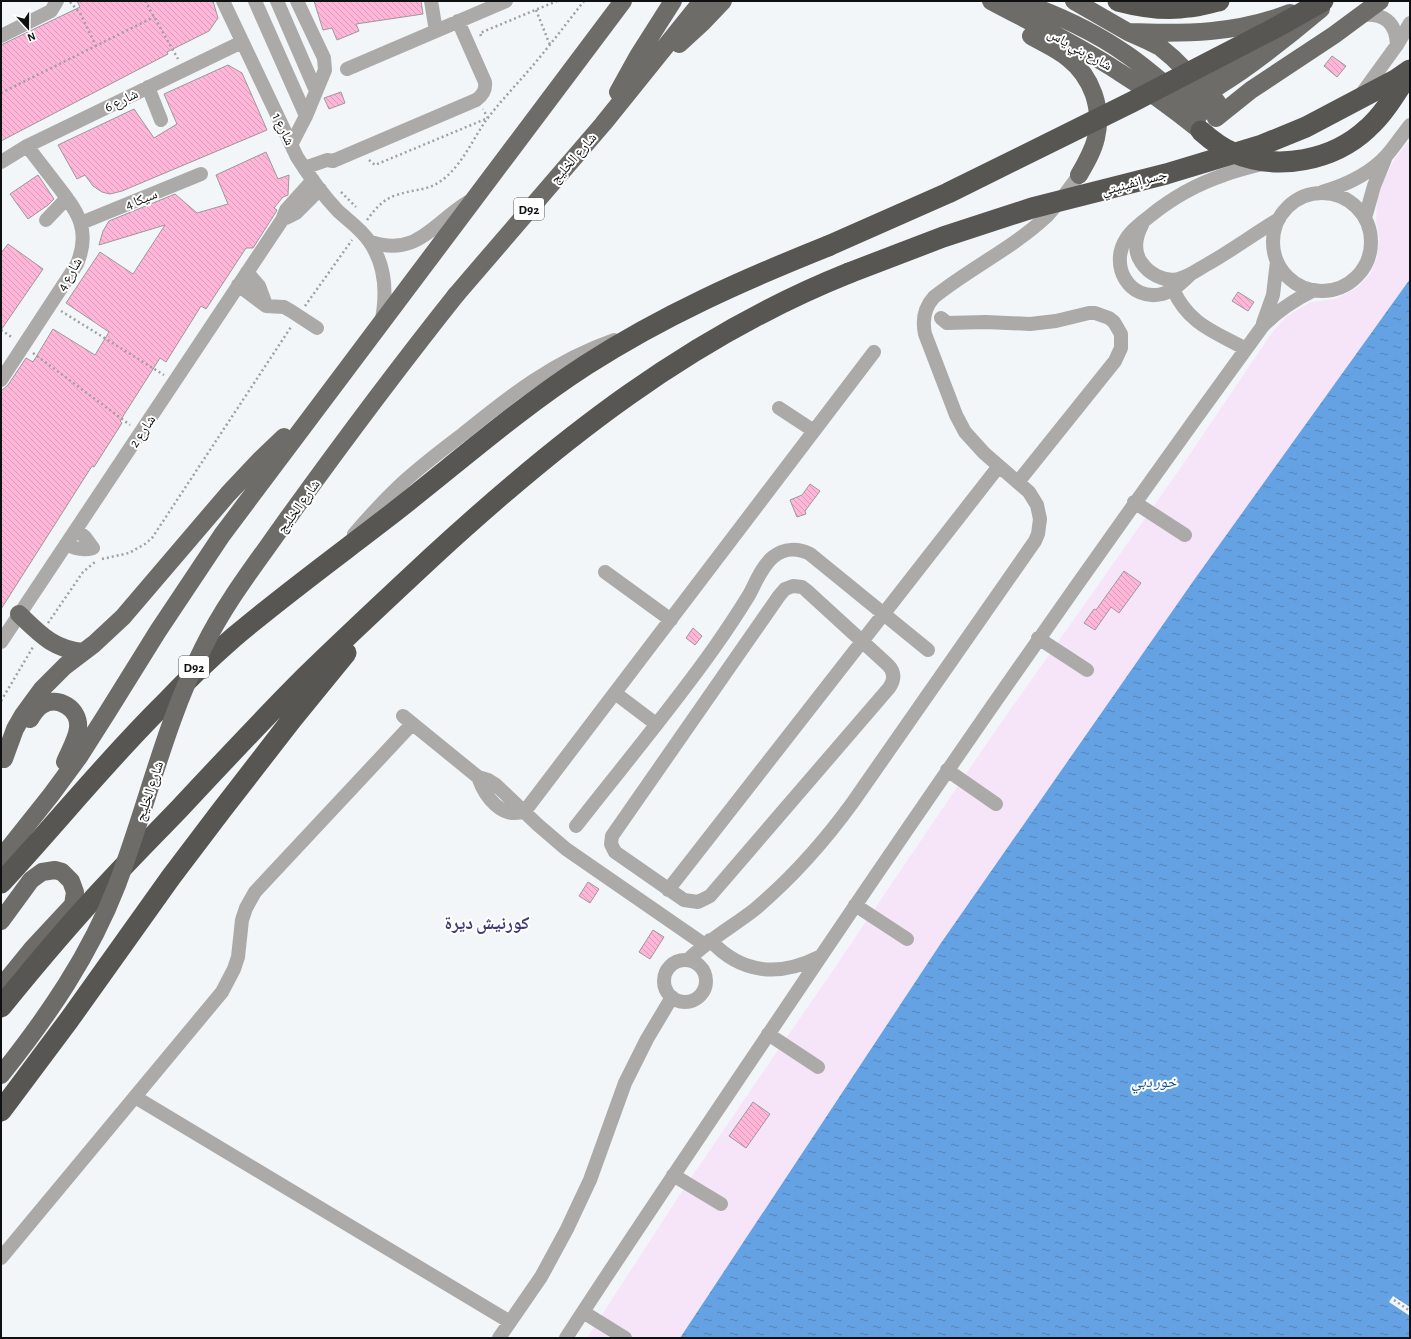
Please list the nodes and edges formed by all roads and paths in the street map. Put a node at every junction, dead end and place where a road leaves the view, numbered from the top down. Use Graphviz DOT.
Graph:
graph roads {
  1 [pos="57,1"];
  2 [pos="70,1"];
  3 [pos="145,1"];
  4 [pos="223,1"];
  5 [pos="255,1"];
  6 [pos="277,1"];
  7 [pos="298,1"];
  8 [pos="431,1"];
  9 [pos="506,1"];
  10 [pos="584,1"];
  11 [pos="623,1"];
  12 [pos="672,1"];
  13 [pos="702,1"];
  14 [pos="723,1"];
  15 [pos="981,1"];
  16 [pos="991,1"];
  17 [pos="1018,1"];
  18 [pos="1074,1"];
  19 [pos="1118,1"];
  20 [pos="1219,1"];
  21 [pos="1380,1"];
  22 [pos="1321,2"];
  23 [pos="536,10"];
  24 [pos="1362,15"];
  25 [pos="154,17"];
  26 [pos="458,21"];
  27 [pos="1410,23"];
  28 [pos="436,31"];
  29 [pos="1128,32"];
  30 [pos="1,36"];
  31 [pos="242,42"];
  32 [pos="550,45"];
  33 [pos="1397,45"];
  34 [pos="96,46"];
  35 [pos="650,66"];
  36 [pos="347,69"];
  37 [pos="185,70"];
  38 [pos="1410,71"];
  39 [pos="148,87"];
  40 [pos="1204,88"];
  41 [pos="316,90"];
  42 [pos="1,93"];
  43 [pos="1172,99"];
  44 [pos="1353,106"];
  45 [pos="1196,108"];
  46 [pos="1224,110"];
  47 [pos="306,116"];
  48 [pos="161,120"];
  49 [pos="603,124"];
  50 [pos="1410,125"];
  51 [pos="1201,131"];
  52 [pos="291,145"];
  53 [pos="27,146"];
  54 [pos="1387,155"];
  55 [pos="1271,161"];
  56 [pos="1,162"];
  57 [pos="201,174"];
  58 [pos="1079,175"];
  59 [pos="312,178"];
  60 [pos="1314,194"];
  61 [pos="477,197"];
  62 [pos="67,198"];
  63 [pos="1365,218"];
  64 [pos="1279,219"];
  65 [pos="46,220"];
  66 [pos="1144,221"];
  67 [pos="81,223"];
  68 [pos="359,229"];
  69 [pos="369,241"];
  70 [pos="1277,261"];
  71 [pos="247,272"];
  72 [pos="1191,274"];
  73 [pos="238,285"];
  74 [pos="1173,289"];
  75 [pos="1314,290"];
  76 [pos="50,305"];
  77 [pos="266,306"];
  78 [pos="299,315"];
  79 [pos="941,318"];
  80 [pos="381,324"];
  81 [pos="1262,327"];
  82 [pos="317,328"];
  83 [pos="1,330"];
  84 [pos="24,346"];
  85 [pos="1246,349"];
  86 [pos="874,352"];
  87 [pos="1,380"];
  88 [pos="174,382"];
  89 [pos="779,408"];
  90 [pos="315,411"];
  91 [pos="814,431"];
  92 [pos="141,432"];
  93 [pos="999,466"];
  94 [pos="1018,482"];
  95 [pos="1134,502"];
  96 [pos="76,530"];
  97 [pos="1185,535"];
  98 [pos="66,544"];
  99 [pos="433,557"];
  100 [pos="605,572"];
  101 [pos="19,614"];
  102 [pos="883,614"];
  103 [pos="671,620"];
  104 [pos="40,634"];
  105 [pos="1038,638"];
  106 [pos="862,641"];
  107 [pos="1,642"];
  108 [pos="928,650"];
  109 [pos="82,652"];
  110 [pos="1087,670"];
  111 [pos="615,693"];
  112 [pos="1,701"];
  113 [pos="656,724"];
  114 [pos="2,762"];
  115 [pos="947,770"];
  116 [pos="51,796"];
  117 [pos="996,804"];
  118 [pos="525,811"];
  119 [pos="576,826"];
  120 [pos="1,858"];
  121 [pos="1,883"];
  122 [pos="668,890"];
  123 [pos="855,905"];
  124 [pos="1,921"];
  125 [pos="906,939"];
  126 [pos="708,942"];
  127 [pos="819,957"];
  128 [pos="688,960"];
  129 [pos="1,987"];
  130 [pos="672,997"];
  131 [pos="1,1007"];
  132 [pos="768,1034"];
  133 [pos="818,1067"];
  134 [pos="1,1075"];
  135 [pos="135,1097"];
  136 [pos="1,1111"];
  137 [pos="674,1175"];
  138 [pos="721,1204"];
  139 [pos="1,1258"];
  140 [pos="1394,1300"];
  141 [pos="1410,1311"];
  142 [pos="582,1312"];
  143 [pos="510,1322"];
  144 [pos="499,1338"];
  145 [pos="566,1338"];
  146 [pos="625,1338"];
  1 -- 30 [label="street"];
  2 -- 34 [label="path"];
  3 -- 25 [label="path"];
  4 -- 31 [label="street, شارع 1"];
  5 -- 47 [label="street"];
  6 -- 41 [label="street"];
  7 -- 41 [label="street"];
  8 -- 28 [label="street"];
  9 -- 26 [label="street"];
  10 -- 32 [label="path"];
  11 -- 61 [label="main road"];
  12 -- 49 [label="main road"];
  13 -- 35 [label="main road, شارع الخليج"];
  14 -- 35 [label="main road"];
  15 -- 58 [label="main road"];
  16 -- 43 [label="main road, شارع بني ياس"];
  17 -- 43 [label="main road"];
  18 -- 29 [label="main road"];
  19 -- 20 [label="highway"];
  21 -- 24 [label="main road"];
  22 -- 29 [label="main road"];
  22 -- 40 [label="main road"];
  22 -- 121 [label="highway, bridge"];
  23 -- 32 [label="path"];
  24 -- 33 [label="street"];
  24 -- 46 [label="main road"];
  25 -- 34 [label="path"];
  25 -- 37 [label="path"];
  26 -- 28 [label="street"];
  26 -- 59 [label="street, شارع 2"];
  27 -- 33 [label="street"];
  28 -- 36 [label="street"];
  29 -- 40 [label="main road"];
  31 -- 37 [label="street, شارع 6"];
  31 -- 52 [label="street, شارع 1"];
  32 -- 68 [label="path"];
  33 -- 44 [label="street"];
  34 -- 42 [label="path"];
  35 -- 49 [label="main road, شارع الخليج"];
  37 -- 39 [label="street, شارع 6"];
  38 -- 55 [label="highway"];
  38 -- 99 [label="highway, جسر إنفينيتي, bridge"];
  39 -- 48 [label="street"];
  39 -- 53 [label="street, شارع 6"];
  40 -- 43 [label="main road"];
  40 -- 45 [label="main road"];
  40 -- 46 [label="main road"];
  41 -- 47 [label="street"];
  43 -- 45 [label="main road"];
  43 -- 51 [label="main road, شارع بني ياس"];
  45 -- 46 [label="main road"];
  45 -- 51 [label="main road"];
  46 -- 51 [label="main road"];
  47 -- 52 [label="street"];
  49 -- 134 [label="main road, شارع الخليج / D92, bridge"];
  50 -- 54 [label="street"];
  51 -- 55 [label="highway"];
  52 -- 59 [label="street, شارع 1"];
  53 -- 56 [label="street, شارع 6"];
  53 -- 62 [label="street, شارع 4"];
  54 -- 60 [label="street"];
  54 -- 63 [label="street"];
  55 -- 66 [label="street"];
  57 -- 67 [label="street, 4 سيكا"];
  58 -- 93 [label="street"];
  59 -- 68 [label="street, شارع 1"];
  59 -- 71 [label="street, شارع 2"];
  60 -- 63 [label="street"];
  60 -- 64 [label="street"];
  61 -- 69 [label="street"];
  61 -- 80 [label="main road"];
  62 -- 65 [label="street"];
  62 -- 67 [label="street, شارع 4"];
  63 -- 75 [label="street"];
  64 -- 70 [label="street"];
  64 -- 72 [label="street"];
  66 -- 72 [label="street"];
  66 -- 74 [label="street"];
  67 -- 76 [label="street, شارع 4"];
  68 -- 69 [label="street, شارع 1"];
  68 -- 78 [label="path"];
  69 -- 80 [label="street, شارع 1"];
  70 -- 75 [label="street"];
  70 -- 81 [label="street"];
  71 -- 73 [label="street, شارع 2"];
  71 -- 77 [label="street"];
  72 -- 74 [label="street"];
  73 -- 77 [label="street"];
  73 -- 88 [label="street, شارع 2"];
  74 -- 85 [label="street"];
  75 -- 81 [label="street"];
  76 -- 84 [label="street, شارع 4"];
  76 -- 88 [label="path"];
  77 -- 78 [label="street"];
  78 -- 82 [label="street"];
  78 -- 104 [label="path"];
  79 -- 94 [label="street"];
  80 -- 90 [label="main road"];
  81 -- 85 [label="street"];
  83 -- 84 [label="path"];
  84 -- 87 [label="street, شارع 4"];
  84 -- 92 [label="path"];
  85 -- 95 [label="street"];
  86 -- 91 [label="street"];
  88 -- 92 [label="street, شارع 2"];
  89 -- 91 [label="street"];
  90 -- 109 [label="main road"];
  90 -- 116 [label="main road"];
  91 -- 103 [label="street"];
  92 -- 96 [label="street, شارع 2"];
  93 -- 94 [label="street"];
  93 -- 102 [label="street"];
  94 -- 126 [label="street"];
  95 -- 97 [label="street"];
  95 -- 105 [label="street"];
  96 -- 98 [label="street, شارع 2"];
  96 -- 98 [label="street"];
  98 -- 101 [label="street, شارع 2"];
  99 -- 131 [label="highway"];
  99 -- 136 [label="highway"];
  100 -- 103 [label="street"];
  101 -- 104 [label="main road"];
  101 -- 107 [label="street, شارع 2"];
  102 -- 106 [label="street"];
  102 -- 108 [label="street"];
  102 -- 113 [label="street"];
  103 -- 111 [label="street"];
  104 -- 109 [label="main road"];
  104 -- 112 [label="path"];
  105 -- 110 [label="street"];
  105 -- 115 [label="street"];
  106 -- 122 [label="street"];
  106 -- 122 [label="street"];
  106 -- 122 [label="street"];
  109 -- 114 [label="main road"];
  111 -- 113 [label="street"];
  111 -- 118 [label="street"];
  113 -- 119 [label="street"];
  114 -- 116 [label="main road"];
  115 -- 117 [label="street"];
  115 -- 123 [label="street"];
  116 -- 120 [label="main road"];
  118 -- 126 [label="street"];
  118 -- 135 [label="street"];
  123 -- 125 [label="street"];
  123 -- 127 [label="street"];
  124 -- 129 [label="main road"];
  126 -- 127 [label="street"];
  126 -- 128 [label="street"];
  127 -- 132 [label="street"];
  128 -- 130 [label="street"];
  128 -- 130 [label="street"];
  130 -- 143 [label="street"];
  132 -- 133 [label="street"];
  132 -- 137 [label="street"];
  135 -- 139 [label="street"];
  135 -- 143 [label="street"];
  137 -- 138 [label="street"];
  137 -- 142 [label="street"];
  140 -- 141 [label="path"];
  142 -- 145 [label="street"];
  142 -- 146 [label="street"];
  143 -- 144 [label="street"];
}
